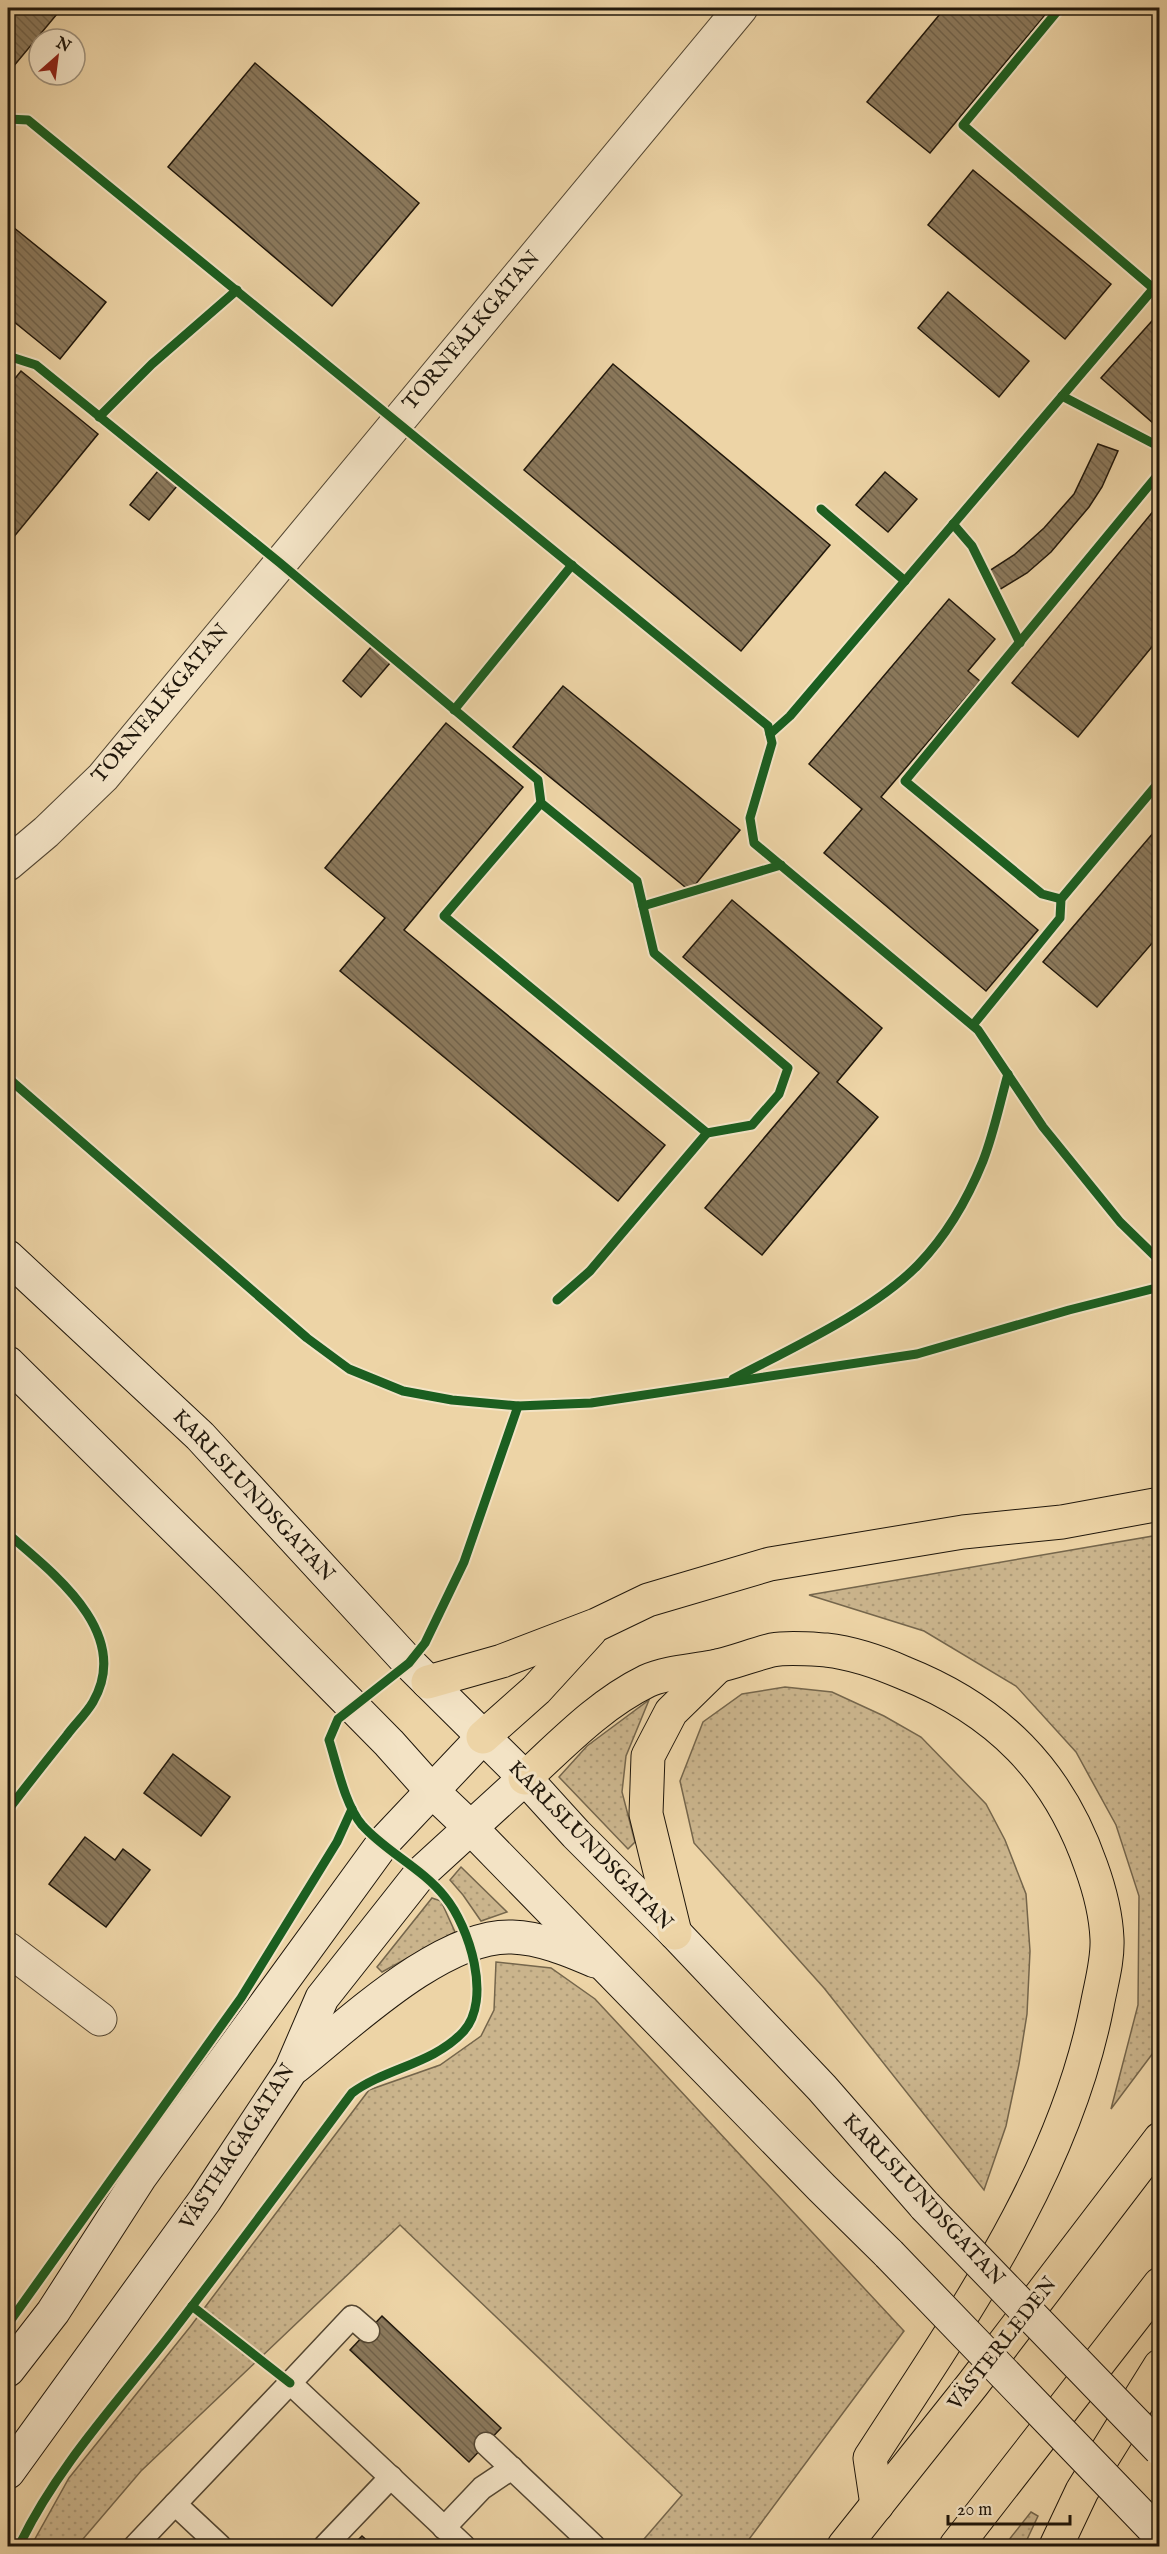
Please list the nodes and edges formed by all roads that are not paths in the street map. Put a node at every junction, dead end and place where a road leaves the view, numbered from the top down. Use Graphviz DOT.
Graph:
graph roads {
  1 [pos="741,8"];
  2 [pos="8,864"];
  3 [pos="8,1257"];
  4 [pos="8,1363"];
  5 [pos="1160,1504"];
  6 [pos="596,1625"];
  7 [pos="718,1666"];
  8 [pos="428,1682"];
  9 [pos="483,1737"];
  10 [pos="525,1778"];
  11 [pos="431,1790"];
  12 [pos="470,1827"];
  13 [pos="675,1933"];
  14 [pos="8,1949"];
  15 [pos="606,1966"];
  16 [pos="100,2019"];
  17 [pos="291,2070"];
  18 [pos="1160,2139"];
  19 [pos="1160,2284"];
  20 [pos="368,2331"];
  21 [pos="1160,2366"];
  22 [pos="8,2370"];
  23 [pos="290,2382"];
  24 [pos="486,2444"];
  25 [pos="1160,2449"];
  26 [pos="512,2468"];
  27 [pos="8,2472"];
  28 [pos="391,2477"];
  29 [pos="175,2504"];
  30 [pos="877,2505"];
  31 [pos="444,2528"];
  32 [pos="1157,2532"];
  33 [pos="135,2547"];
  34 [pos="220,2547"];
  35 [pos="325,2547"];
  36 [pos="464,2547"];
  37 [pos="594,2547"];
  38 [pos="844,2547"];
  39 [pos="956,2547"];
  40 [pos="1056,2547"];
  1 -- 2 [label="main road, TORNFALKGATAN"];
  3 -- 8 [label="main road, KARLSLUNDSGATAN"];
  4 -- 11 [label="main road"];
  5 -- 6 [label="highway"];
  6 -- 8 [label="highway"];
  6 -- 9 [label="highway"];
  7 -- 10 [label="highway"];
  7 -- 13 [label="highway"];
  7 -- 30 [label="highway"];
  8 -- 9 [label="main road, KARLSLUNDSGATAN"];
  9 -- 10 [label="main road, KARLSLUNDSGATAN"];
  9 -- 11 [label="main road"];
  10 -- 12 [label="main road, VÄSTHAGAGATAN"];
  10 -- 13 [label="main road, KARLSLUNDSGATAN"];
  11 -- 12 [label="main road"];
  11 -- 22 [label="main road"];
  12 -- 15 [label="main road"];
  12 -- 17 [label="main road, VÄSTHAGAGATAN"];
  13 -- 25 [label="main road, KARLSLUNDSGATAN, bridge"];
  14 -- 16 [label="main road"];
  15 -- 17 [label="main road"];
  15 -- 32 [label="main road, bridge"];
  17 -- 27 [label="main road, VÄSTHAGAGATAN"];
  18 -- 30 [label="highway, VÄSTERLEDEN"];
  19 -- 39 [label="highway"];
  20 -- 23 [label="lane"];
  21 -- 40 [label="highway"];
  23 -- 28 [label="lane"];
  23 -- 29 [label="lane"];
  24 -- 26 [label="lane"];
  26 -- 31 [label="lane"];
  26 -- 37 [label="lane"];
  28 -- 31 [label="lane"];
  28 -- 35 [label="lane"];
  29 -- 33 [label="lane"];
  29 -- 34 [label="lane"];
  30 -- 38 [label="highway, VÄSTERLEDEN"];
  31 -- 36 [label="lane"];
}
